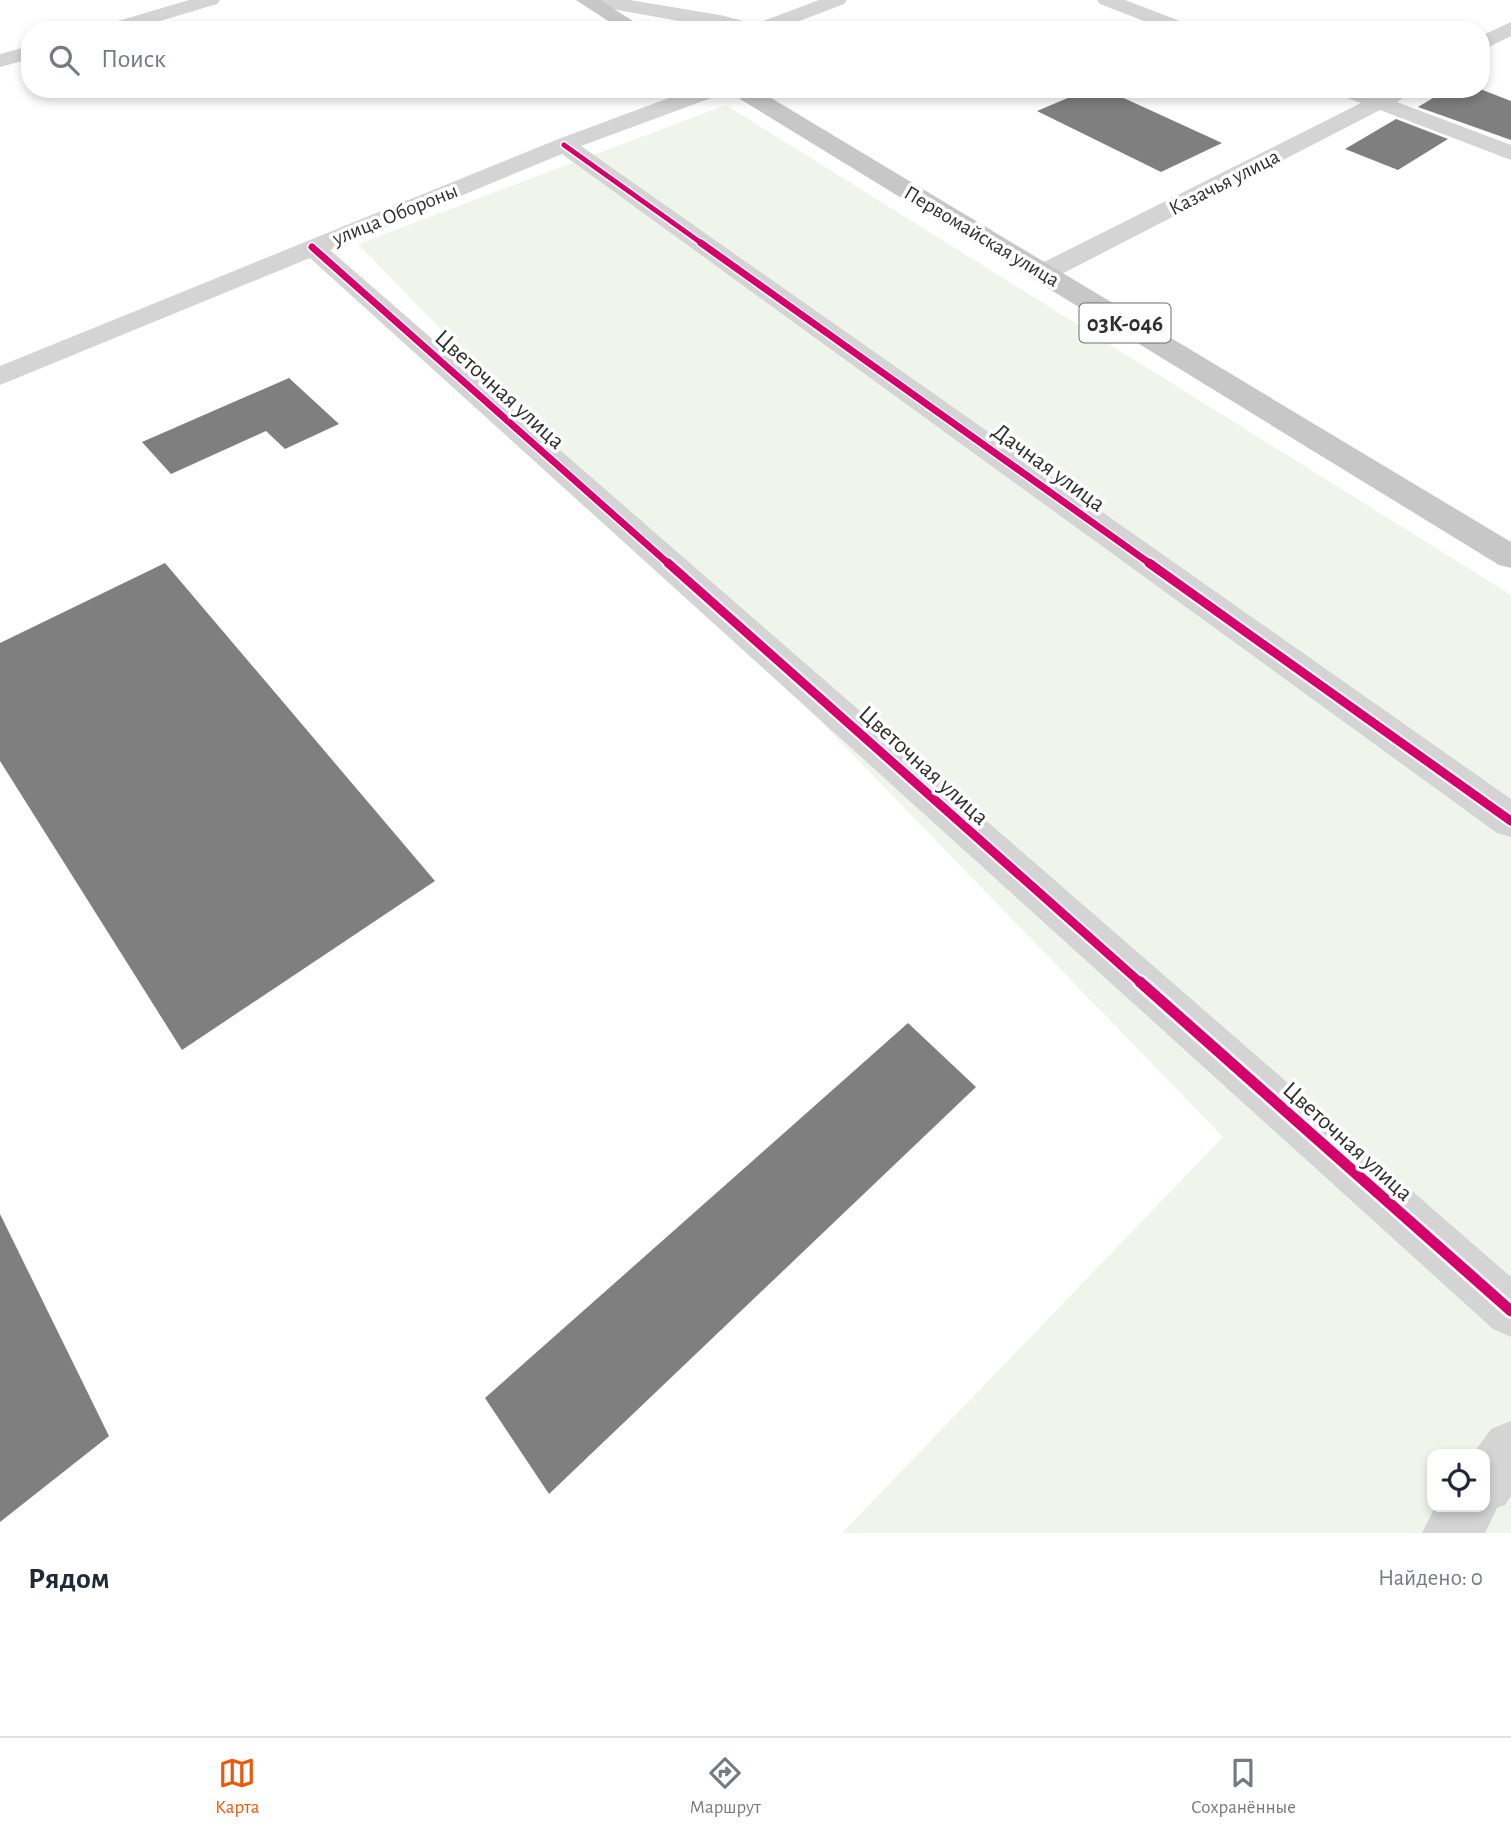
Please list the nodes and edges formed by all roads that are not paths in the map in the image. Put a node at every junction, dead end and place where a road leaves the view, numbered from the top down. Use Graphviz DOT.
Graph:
graph roads {
  1 [pos="210,0"];
  2 [pos="586,0"];
  3 [pos="595,0"];
  4 [pos="837,0"];
  5 [pos="1107,0"];
  6 [pos="139,21"];
  7 [pos="622,21"];
  8 [pos="724,21"];
  9 [pos="780,21"];
  10 [pos="1162,21"];
  11 [pos="1511,28"];
  12 [pos="1490,40"];
  13 [pos="21,55"];
  14 [pos="0,61"];
  15 [pos="690,98"];
  16 [pos="755,98"];
  17 [pos="1368,98"];
  18 [pos="1390,98"];
  19 [pos="1381,103"];
  20 [pos="564,145"];
  21 [pos="1511,153"];
  22 [pos="312,247"];
  23 [pos="1043,273"];
  24 [pos="0,376"];
  25 [pos="1511,557"];
  26 [pos="1511,821"];
  27 [pos="1511,1311"];
  28 [pos="1511,1449"];
  29 [pos="1490,1478"];
  30 [pos="1466,1512"];
  31 [pos="1451,1533"];
  1 -- 6 [label="street"];
  2 -- 7 [label="main road"];
  3 -- 8 [label="street"];
  4 -- 9 [label="street"];
  5 -- 10 [label="street"];
  11 -- 12 [label="street"];
  13 -- 14 [label="street"];
  15 -- 20 [label="street, улица Обороны"];
  16 -- 23 [label="main road, Первомайская улица / 03К-046"];
  17 -- 19 [label="street"];
  18 -- 19 [label="street, Казачья улица"];
  19 -- 21 [label="street"];
  19 -- 23 [label="street, Казачья улица"];
  20 -- 22 [label="street, улица Обороны"];
  20 -- 26 [label="street, Дачная улица"];
  22 -- 24 [label="street, улица Обороны"];
  22 -- 27 [label="street, Цветочная улица"];
  23 -- 25 [label="main road, Первомайская улица / 03К-046"];
  28 -- 29 [label="street"];
  30 -- 31 [label="street"];
}
